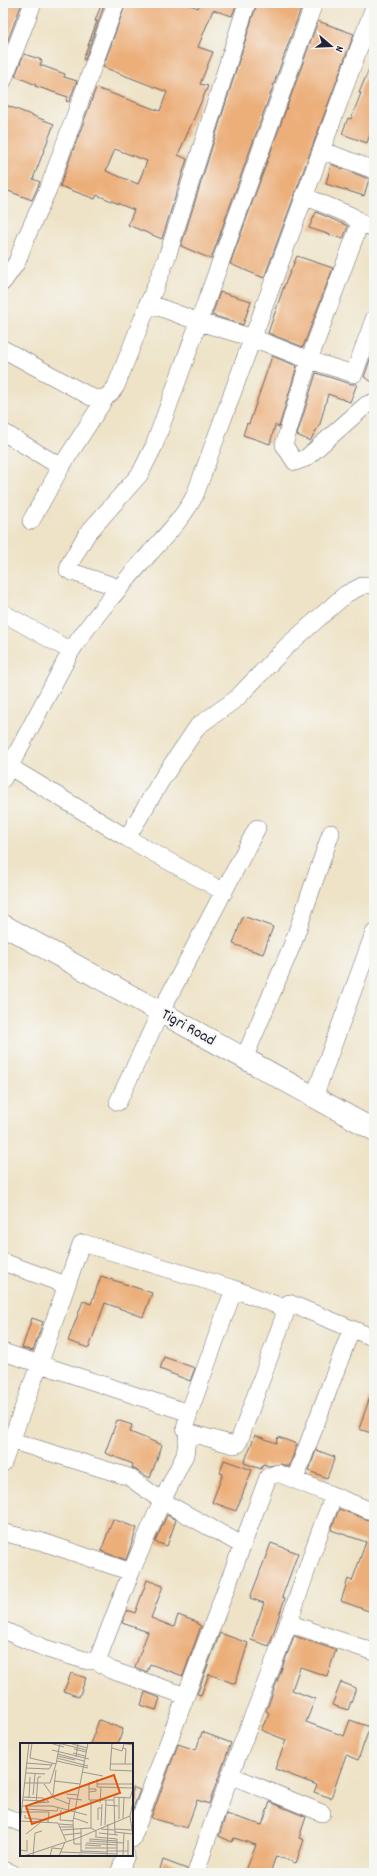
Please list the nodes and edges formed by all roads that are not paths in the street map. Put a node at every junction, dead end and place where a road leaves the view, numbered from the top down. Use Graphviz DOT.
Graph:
graph roads {
  1 [pos="33,3"];
  2 [pos="116,3"];
  3 [pos="247,3"];
  4 [pos="314,3"];
  5 [pos="374,7"];
  6 [pos="3,81"];
  7 [pos="321,150"];
  8 [pos="374,170"];
  9 [pos="304,196"];
  10 [pos="367,225"];
  11 [pos="3,282"];
  12 [pos="148,303"];
  13 [pos="374,319"];
  14 [pos="199,322"];
  15 [pos="253,338"];
  16 [pos="3,349"];
  17 [pos="310,360"];
  18 [pos="106,397"];
  19 [pos="374,402"];
  20 [pos="3,432"];
  21 [pos="61,467"];
  22 [pos="31,521"];
  23 [pos="374,585"];
  24 [pos="120,588"];
  25 [pos="3,613"];
  26 [pos="71,651"];
  27 [pos="7,773"];
  28 [pos="257,828"];
  29 [pos="331,833"];
  30 [pos="127,838"];
  31 [pos="224,892"];
  32 [pos="3,925"];
  33 [pos="374,933"];
  34 [pos="160,1013"];
  35 [pos="244,1059"];
  36 [pos="314,1097"];
  37 [pos="118,1102"];
  38 [pos="374,1130"];
  39 [pos="3,1262"];
  40 [pos="66,1285"];
  41 [pos="234,1289"];
  42 [pos="287,1308"];
  43 [pos="351,1330"];
  44 [pos="374,1338"];
  45 [pos="3,1352"];
  46 [pos="40,1365"];
  47 [pos="189,1413"];
  48 [pos="188,1432"];
  49 [pos="7,1439"];
  50 [pos="3,1463"];
  51 [pos="294,1479"];
  52 [pos="334,1496"];
  53 [pos="162,1501"];
  54 [pos="374,1512"];
  55 [pos="6,1533"];
  56 [pos="242,1545"];
  57 [pos="131,1572"];
  58 [pos="288,1623"];
  59 [pos="3,1630"];
  60 [pos="374,1652"];
  61 [pos="97,1662"];
  62 [pos="186,1696"];
  63 [pos="230,1775"];
  64 [pos="322,1813"];
  65 [pos="3,1816"];
  66 [pos="20,1823"];
  67 [pos="133,1836"];
  68 [pos="126,1856"];
  69 [pos="3,1870"];
  70 [pos="12,1873"];
  71 [pos="119,1873"];
  72 [pos="196,1873"];
  1 -- 6 [label="street"];
  2 -- 11 [label="street"];
  3 -- 12 [label="street"];
  4 -- 14 [label="street"];
  5 -- 7 [label="street"];
  7 -- 8 [label="street"];
  7 -- 9 [label="street"];
  9 -- 10 [label="street"];
  9 -- 15 [label="street"];
  10 -- 17 [label="street"];
  12 -- 14 [label="street"];
  12 -- 18 [label="street"];
  13 -- 17 [label="street"];
  14 -- 15 [label="street"];
  14 -- 24 [label="street"];
  15 -- 17 [label="street"];
  15 -- 24 [label="street"];
  16 -- 18 [label="street"];
  17 -- 19 [label="street"];
  18 -- 21 [label="street"];
  20 -- 21 [label="street"];
  21 -- 22 [label="street"];
  23 -- 30 [label="street"];
  24 -- 26 [label="street"];
  25 -- 26 [label="street"];
  26 -- 27 [label="street"];
  27 -- 30 [label="street"];
  28 -- 31 [label="street"];
  29 -- 35 [label="street"];
  30 -- 31 [label="street"];
  31 -- 34 [label="street"];
  32 -- 34 [label="street, Tigri Road"];
  33 -- 36 [label="street"];
  34 -- 35 [label="street, Tigri Road"];
  34 -- 37 [label="street"];
  35 -- 36 [label="street, Tigri Road"];
  36 -- 38 [label="street, Tigri Road"];
  39 -- 40 [label="street"];
  40 -- 41 [label="street"];
  40 -- 46 [label="street"];
  41 -- 42 [label="street"];
  41 -- 47 [label="street"];
  42 -- 43 [label="street"];
  42 -- 48 [label="street"];
  43 -- 44 [label="street"];
  43 -- 51 [label="street"];
  45 -- 46 [label="street"];
  46 -- 47 [label="street"];
  46 -- 49 [label="street"];
  47 -- 48 [label="street"];
  48 -- 53 [label="street"];
  49 -- 50 [label="street"];
  49 -- 53 [label="street"];
  51 -- 52 [label="street"];
  51 -- 56 [label="street"];
  52 -- 54 [label="street"];
  52 -- 58 [label="street"];
  53 -- 56 [label="street"];
  53 -- 57 [label="street"];
  55 -- 57 [label="street"];
  56 -- 62 [label="street"];
  57 -- 61 [label="street"];
  58 -- 60 [label="street"];
  58 -- 63 [label="street"];
  59 -- 61 [label="street"];
  61 -- 62 [label="street"];
  62 -- 67 [label="street"];
  63 -- 64 [label="street"];
  63 -- 72 [label="street"];
  65 -- 66 [label="street"];
  68 -- 71 [label="street"];
  69 -- 70 [label="street"];
}
